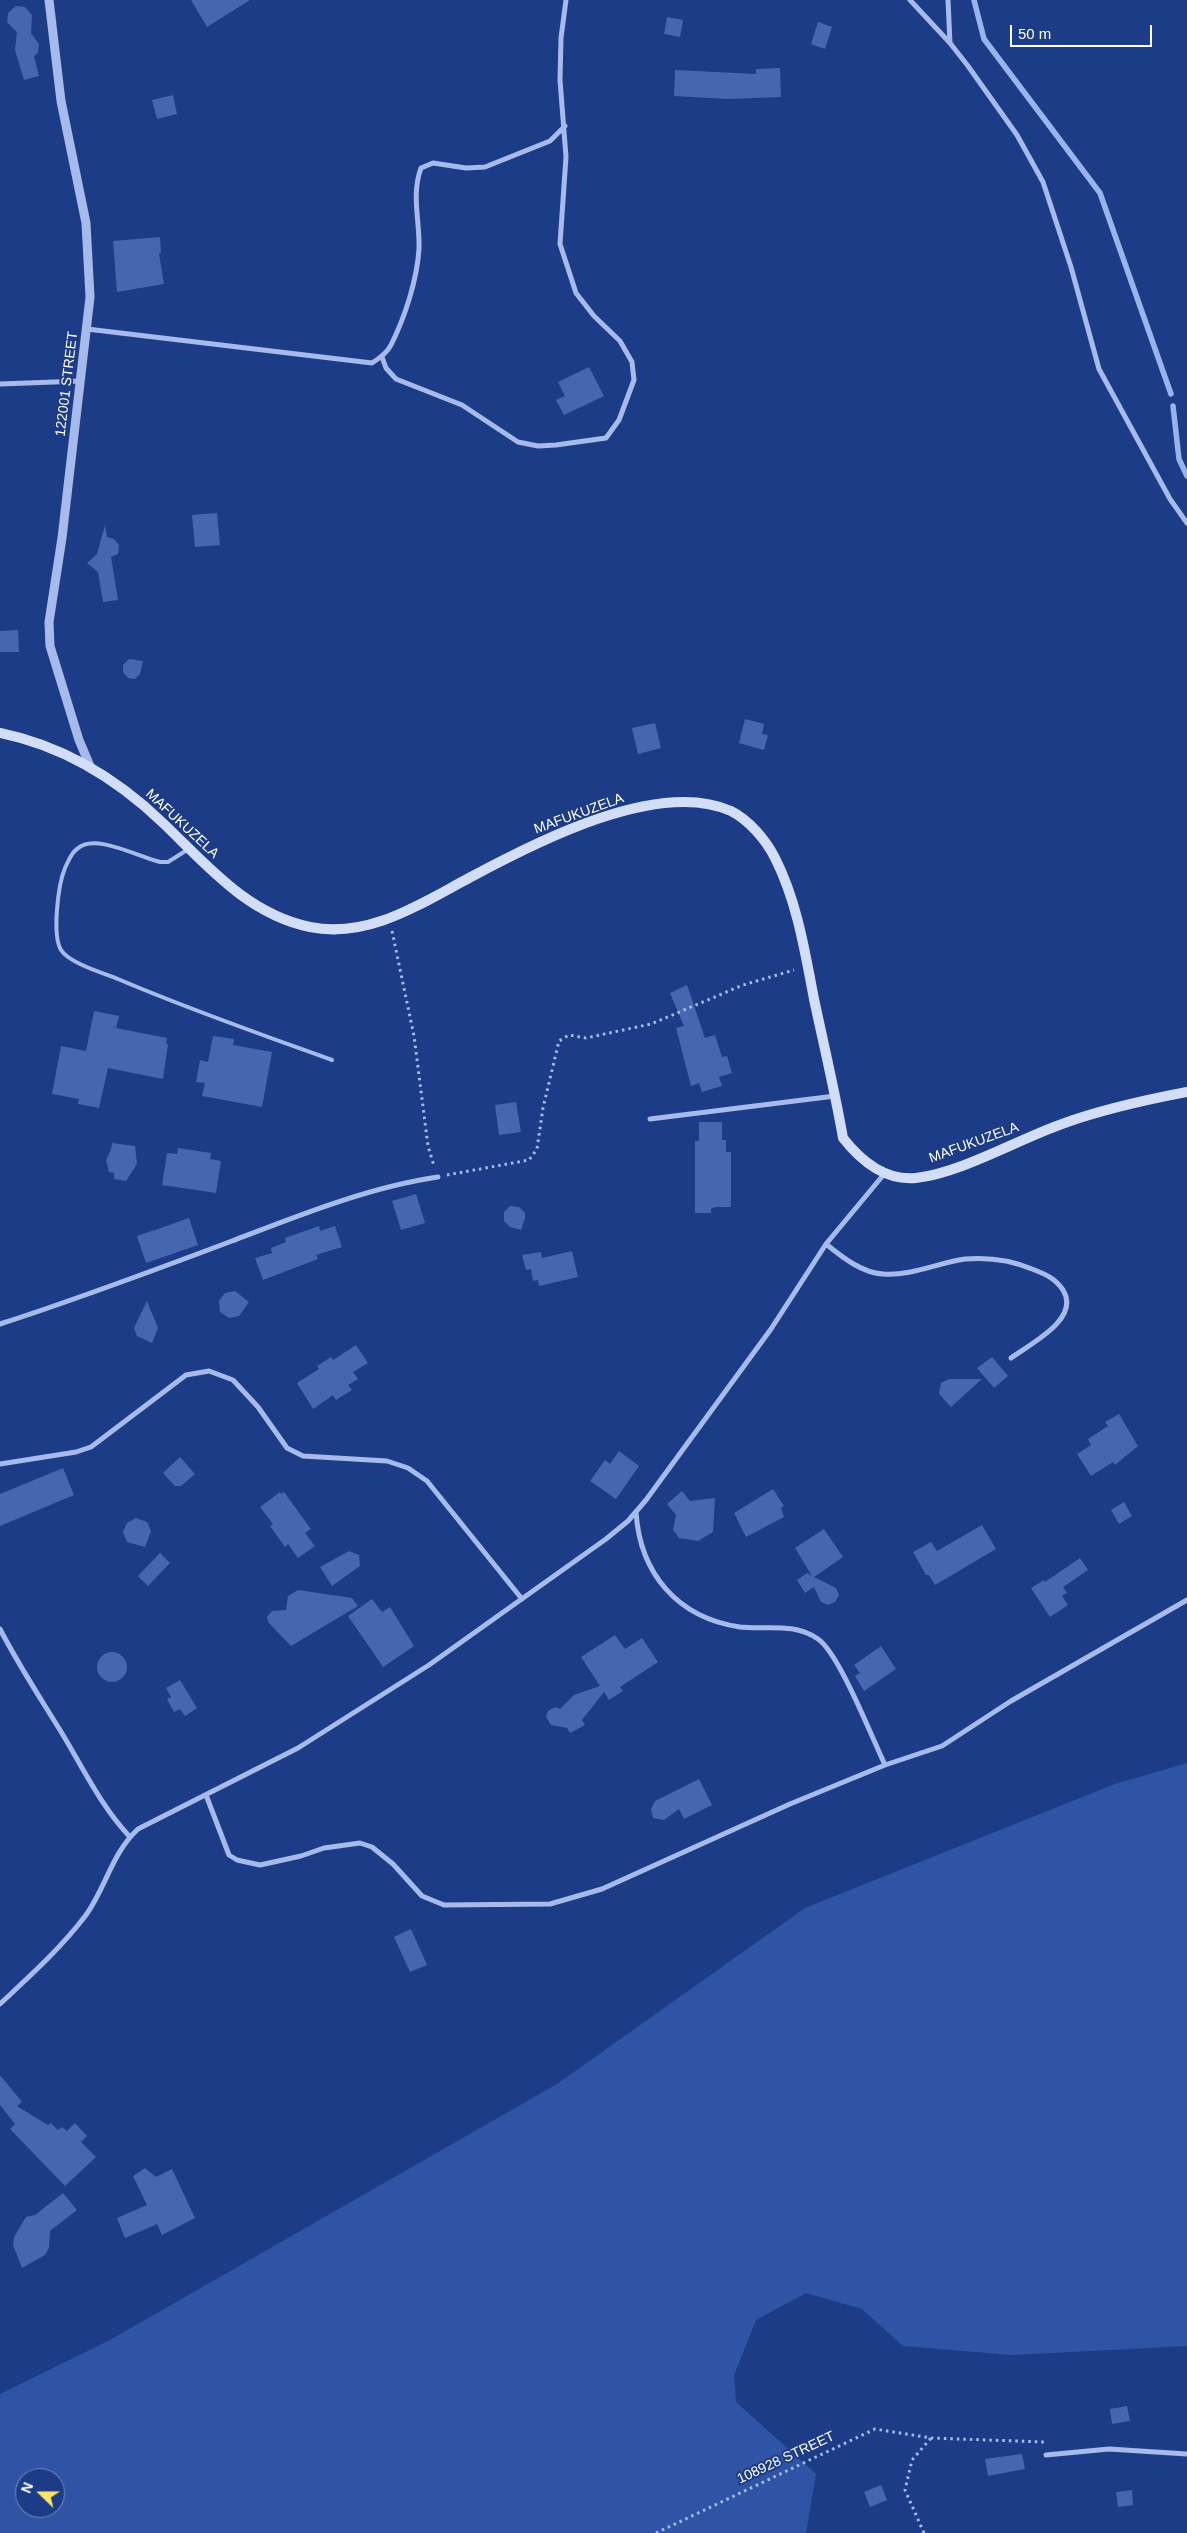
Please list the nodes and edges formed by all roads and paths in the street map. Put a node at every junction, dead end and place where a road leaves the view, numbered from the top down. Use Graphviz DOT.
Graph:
graph roads {
  1 [pos="49,0"];
  2 [pos="566,0"];
  3 [pos="910,0"];
  4 [pos="948,0"];
  5 [pos="950,43"];
  6 [pos="565,126"];
  7 [pos="87,329"];
  8 [pos="382,357"];
  9 [pos="81,381"];
  10 [pos="0,384"];
  11 [pos="1187,523"];
  12 [pos="0,733"];
  13 [pos="90,766"];
  14 [pos="189,848"];
  15 [pos="390,918"];
  16 [pos="807,966"];
  17 [pos="332,1060"];
  18 [pos="1187,1092"];
  19 [pos="836,1096"];
  20 [pos="650,1118"];
  21 [pos="885,1172"];
  22 [pos="438,1177"];
  23 [pos="826,1244"];
  24 [pos="0,1324"];
  25 [pos="1011,1358"];
  26 [pos="0,1464"];
  27 [pos="636,1511"];
  28 [pos="522,1599"];
  29 [pos="1187,1600"];
  30 [pos="0,1629"];
  31 [pos="884,1765"];
  32 [pos="206,1795"];
  33 [pos="130,1837"];
  34 [pos="0,2004"];
  35 [pos="931,2438"];
  36 [pos="1071,2452"];
  37 [pos="1046,2454"];
  38 [pos="1187,2454"];
  39 [pos="656,2533"];
  40 [pos="924,2533"];
  1 -- 7 [label="street, 122001 STREET"];
  2 -- 6 [label="street"];
  3 -- 5 [label="street"];
  4 -- 5 [label="street"];
  5 -- 11 [label="street"];
  6 -- 8 [label="street"];
  6 -- 8 [label="street"];
  7 -- 8 [label="street"];
  7 -- 9 [label="street, 122001 STREET"];
  9 -- 10 [label="street"];
  9 -- 13 [label="street, 122001 STREET"];
  12 -- 13 [label="main road, MAFUKUZELA"];
  13 -- 14 [label="main road, MAFUKUZELA"];
  14 -- 15 [label="main road, MAFUKUZELA"];
  14 -- 17 [label="lane"];
  15 -- 16 [label="main road, MAFUKUZELA"];
  15 -- 22 [label="path"];
  16 -- 19 [label="main road, MAFUKUZELA"];
  16 -- 22 [label="path"];
  18 -- 21 [label="main road, MAFUKUZELA"];
  19 -- 20 [label="street"];
  19 -- 21 [label="main road, MAFUKUZELA"];
  21 -- 23 [label="street"];
  22 -- 24 [label="street"];
  23 -- 25 [label="street"];
  23 -- 27 [label="street"];
  26 -- 28 [label="street"];
  27 -- 28 [label="street"];
  27 -- 31 [label="street"];
  28 -- 32 [label="street"];
  29 -- 31 [label="street"];
  30 -- 33 [label="street"];
  31 -- 32 [label="street"];
  32 -- 33 [label="street"];
  33 -- 34 [label="street"];
  35 -- 36 [label="path, 108928 STREET"];
  35 -- 39 [label="path, 108928 STREET"];
  35 -- 40 [label="path"];
  36 -- 37 [label="street"];
  36 -- 38 [label="street"];
}
